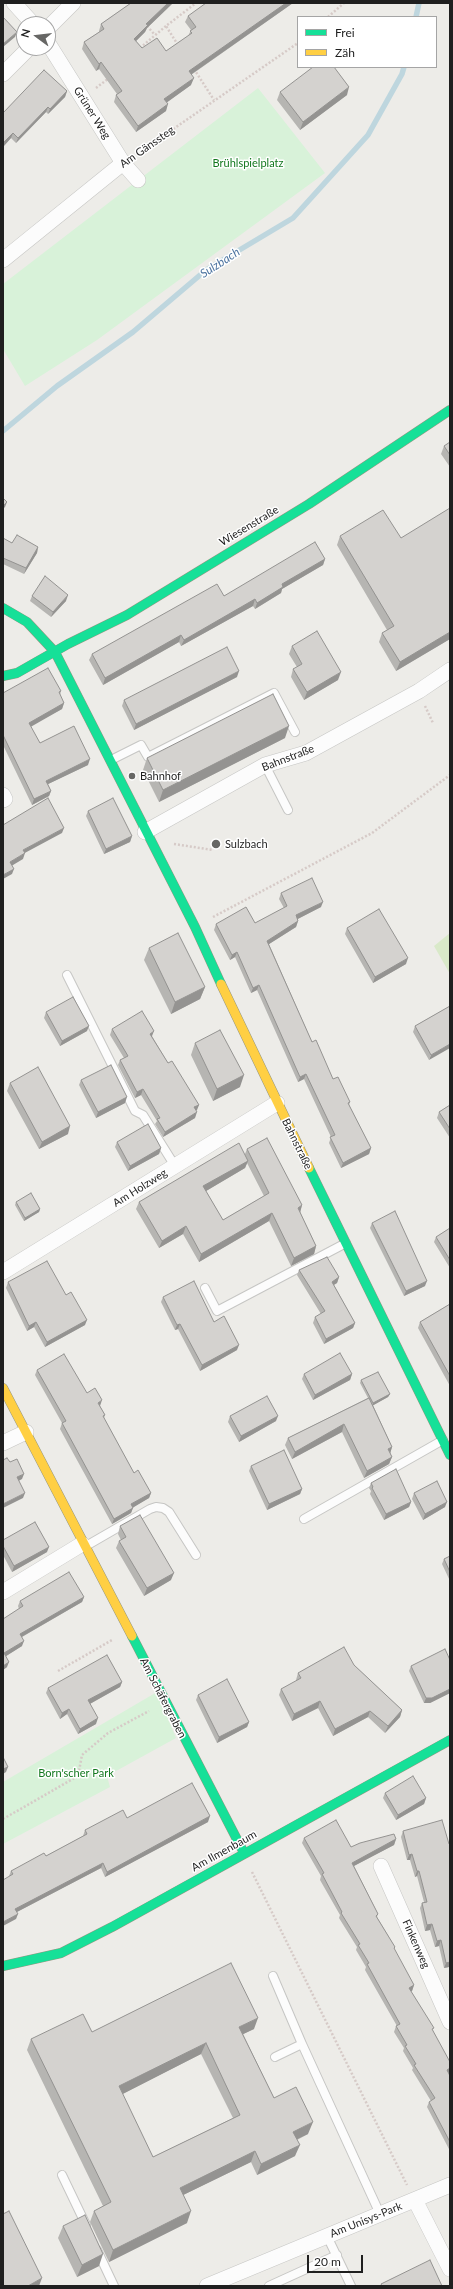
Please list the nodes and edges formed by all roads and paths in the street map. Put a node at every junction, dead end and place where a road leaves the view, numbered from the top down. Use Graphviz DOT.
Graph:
graph roads {
  1 [pos="14,3"];
  2 [pos="73,3"];
  3 [pos="196,3"];
  4 [pos="344,3"];
  5 [pos="26,16"];
  6 [pos="329,16"];
  7 [pos="56,20"];
  8 [pos="146,24"];
  9 [pos="166,26"];
  10 [pos="155,35"];
  11 [pos="297,44"];
  12 [pos="182,51"];
  13 [pos="139,55"];
  14 [pos="21,56"];
  15 [pos="56,56"];
  16 [pos="190,63"];
  17 [pos="3,74"];
  18 [pos="114,74"];
  19 [pos="82,98"];
  20 [pos="214,100"];
  21 [pos="123,163"];
  22 [pos="138,180"];
  23 [pos="3,260"];
  24 [pos="450,410"];
  25 [pos="3,608"];
  26 [pos="55,652"];
  27 [pos="450,670"];
  28 [pos="3,676"];
  29 [pos="295,732"];
  30 [pos="110,761"];
  31 [pos="265,765"];
  32 [pos="450,775"];
  33 [pos="3,795"];
  34 [pos="3,800"];
  35 [pos="288,810"];
  36 [pos="147,836"];
  37 [pos="213,850"];
  38 [pos="195,927"];
  39 [pos="66,975"];
  40 [pos="277,1103"];
  41 [pos="175,1166"];
  42 [pos="346,1242"];
  43 [pos="3,1272"];
  44 [pos="205,1288"];
  45 [pos="3,1388"];
  46 [pos="26,1432"];
  47 [pos="443,1440"];
  48 [pos="3,1443"];
  49 [pos="450,1455"];
  50 [pos="304,1519"];
  51 [pos="83,1545"];
  52 [pos="196,1555"];
  53 [pos="3,1592"];
  54 [pos="128,1631"];
  55 [pos="58,1671"];
  56 [pos="165,1703"];
  57 [pos="450,1740"];
  58 [pos="3,1819"];
  59 [pos="244,1853"];
  60 [pos="381,1866"];
  61 [pos="3,1966"];
  62 [pos="273,1976"];
  63 [pos="450,2022"];
  64 [pos="302,2044"];
  65 [pos="275,2057"];
  66 [pos="62,2175"];
  67 [pos="450,2185"];
  68 [pos="415,2200"];
  69 [pos="380,2214"];
  70 [pos="88,2231"];
  71 [pos="327,2236"];
  72 [pos="95,2244"];
  73 [pos="337,2255"];
  74 [pos="450,2269"];
  75 [pos="114,2286"];
  76 [pos="207,2286"];
  77 [pos="269,2286"];
  78 [pos="351,2286"];
  1 -- 5 [label="street"];
  2 -- 7 [label="street"];
  3 -- 9 [label="path"];
  4 -- 6 [label="path"];
  8 -- 10 [label="path"];
  9 -- 10 [label="path"];
  9 -- 12 [label="path"];
  10 -- 13 [label="path"];
  11 -- 20 [label="path, Am Gänssteg"];
  14 -- 17 [label="street"];
  15 -- 19 [label="street, Grüner Weg"];
  16 -- 20 [label="path"];
  18 -- 19 [label="path"];
  19 -- 21 [label="street, Grüner Weg"];
  20 -- 21 [label="path, Am Gänssteg"];
  21 -- 22 [label="street, Grüner Weg"];
  21 -- 23 [label="street, Am Gänssteg"];
  24 -- 26 [label="street, Wiesenstraße"];
  25 -- 26 [label="street, Bahnstraße"];
  26 -- 28 [label="street, Wiesenstraße"];
  26 -- 30 [label="street, Bahnstraße"];
  27 -- 31 [label="street, Bahnstraße"];
  29 -- 30 [label="lane"];
  30 -- 36 [label="street, Bahnstraße"];
  31 -- 35 [label="lane"];
  31 -- 36 [label="street, Bahnstraße"];
  32 -- 38 [label="path"];
  33 -- 34 [label="street"];
  36 -- 37 [label="path"];
  36 -- 38 [label="street, Bahnstraße"];
  38 -- 40 [label="street, Bahnstraße"];
  39 -- 41 [label="lane"];
  40 -- 41 [label="street, Am Holzweg"];
  40 -- 42 [label="street, Bahnstraße"];
  41 -- 43 [label="street, Am Holzweg"];
  42 -- 44 [label="lane"];
  42 -- 47 [label="street, Bahnstraße"];
  45 -- 46 [label="street, Am Schäfergraben"];
  46 -- 48 [label="street"];
  46 -- 51 [label="street, Am Schäfergraben"];
  47 -- 49 [label="street, Bahnstraße"];
  47 -- 50 [label="lane"];
  51 -- 52 [label="lane"];
  51 -- 53 [label="street"];
  51 -- 54 [label="street, Am Schäfergraben"];
  54 -- 55 [label="path"];
  54 -- 56 [label="street, Am Schäfergraben"];
  56 -- 58 [label="path"];
  56 -- 59 [label="street, Am Schäfergraben"];
  57 -- 59 [label="street, Am Ilmenbaum"];
  59 -- 61 [label="street, Am Ilmenbaum"];
  59 -- 68 [label="path"];
  60 -- 63 [label="street, Finkenweg"];
  62 -- 64 [label="lane"];
  64 -- 65 [label="lane"];
  64 -- 69 [label="lane"];
  66 -- 70 [label="lane"];
  67 -- 68 [label="street"];
  68 -- 69 [label="street, Am Unisys-Park"];
  68 -- 74 [label="street"];
  69 -- 71 [label="street, Am Unisys-Park"];
  71 -- 73 [label="lane"];
  71 -- 76 [label="street, Am Unisys-Park"];
  72 -- 75 [label="lane"];
  73 -- 77 [label="lane"];
  73 -- 78 [label="lane"];
}
